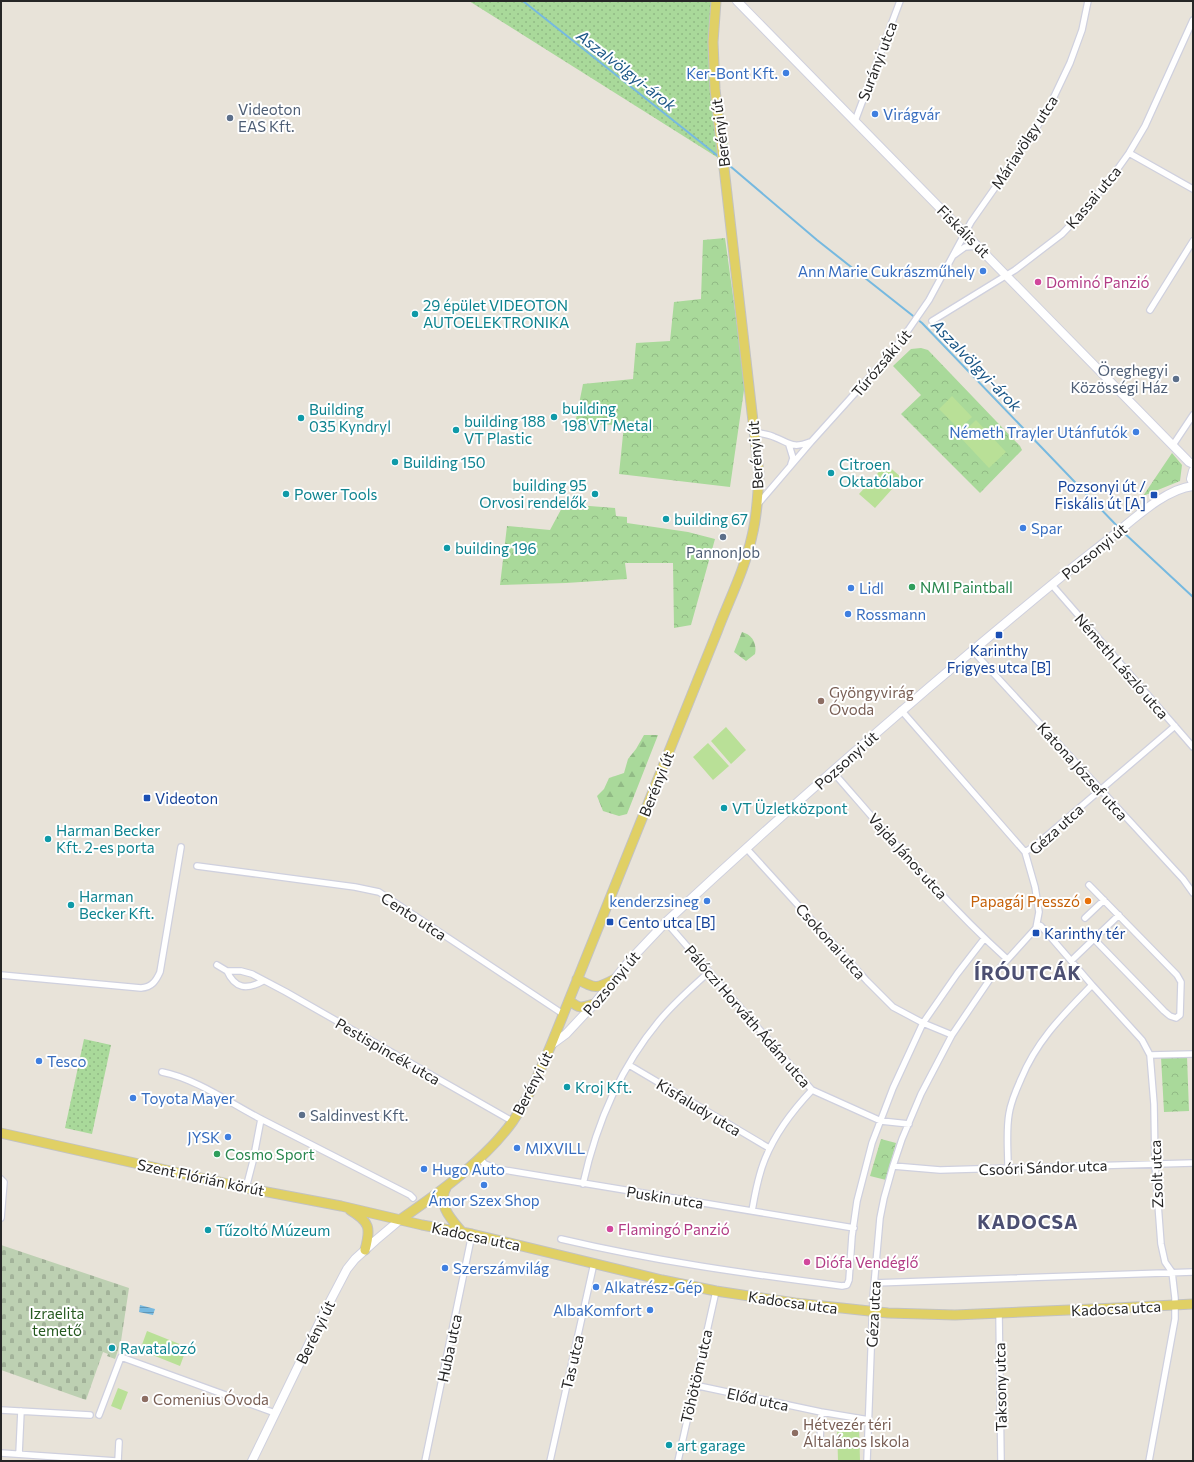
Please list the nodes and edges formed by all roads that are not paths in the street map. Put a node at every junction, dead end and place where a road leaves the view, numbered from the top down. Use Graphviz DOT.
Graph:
graph roads {
  1 [pos="716,1"];
  2 [pos="737,1"];
  3 [pos="900,1"];
  4 [pos="1088,1"];
  5 [pos="1193,20"];
  6 [pos="855,121"];
  7 [pos="1129,153"];
  8 [pos="1193,189"];
  9 [pos="965,232"];
  10 [pos="1193,241"];
  11 [pos="978,246"];
  12 [pos="953,256"];
  13 [pos="1007,275"];
  14 [pos="1150,310"];
  15 [pos="932,320"];
  16 [pos="1193,415"];
  17 [pos="755,432"];
  18 [pos="810,442"];
  19 [pos="789,445"];
  20 [pos="1173,445"];
  21 [pos="791,465"];
  22 [pos="1192,474"];
  23 [pos="757,504"];
  24 [pos="1052,585"];
  25 [pos="972,650"];
  26 [pos="901,710"];
  27 [pos="1175,726"];
  28 [pos="1193,747"];
  29 [pos="832,772"];
  30 [pos="1100,790"];
  31 [pos="181,847"];
  32 [pos="747,849"];
  33 [pos="1025,852"];
  34 [pos="197,866"];
  35 [pos="1089,885"];
  36 [pos="1193,892"];
  37 [pos="1104,900"];
  38 [pos="1119,915"];
  39 [pos="1085,918"];
  40 [pos="666,922"];
  41 [pos="1038,924"];
  42 [pos="984,939"];
  43 [pos="1094,939"];
  44 [pos="1007,959"];
  45 [pos="1072,960"];
  46 [pos="217,965"];
  47 [pos="228,971"];
  48 [pos="709,972"];
  49 [pos="1,975"];
  50 [pos="577,979"];
  51 [pos="615,979"];
  52 [pos="263,981"];
  53 [pos="1092,985"];
  54 [pos="569,1000"];
  55 [pos="594,1004"];
  56 [pos="563,1014"];
  57 [pos="923,1023"];
  58 [pos="952,1035"];
  59 [pos="551,1045"];
  60 [pos="1193,1054"];
  61 [pos="1150,1055"];
  62 [pos="629,1065"];
  63 [pos="162,1072"];
  64 [pos="812,1090"];
  65 [pos="261,1119"];
  66 [pos="512,1121"];
  67 [pos="881,1121"];
  68 [pos="909,1124"];
  69 [pos="1,1133"];
  70 [pos="769,1148"];
  71 [pos="479,1158"];
  72 [pos="1193,1163"];
  73 [pos="1155,1164"];
  74 [pos="893,1166"];
  75 [pos="1008,1168"];
  76 [pos="3,1180"];
  77 [pos="583,1184"];
  78 [pos="447,1185"];
  79 [pos="246,1188"];
  80 [pos="412,1198"];
  81 [pos="341,1206"];
  82 [pos="752,1211"];
  83 [pos="1,1218"];
  84 [pos="401,1219"];
  85 [pos="854,1228"];
  86 [pos="462,1232"];
  87 [pos="472,1234"];
  88 [pos="562,1239"];
  89 [pos="365,1250"];
  90 [pos="594,1263"];
  91 [pos="1172,1272"];
  92 [pos="1193,1272"];
  93 [pos="874,1283"];
  94 [pos="847,1285"];
  95 [pos="716,1291"];
  96 [pos="1193,1304"];
  97 [pos="1175,1305"];
  98 [pos="872,1312"];
  99 [pos="999,1313"];
  100 [pos="694,1385"];
  101 [pos="1,1410"];
  102 [pos="22,1411"];
  103 [pos="821,1412"];
  104 [pos="275,1413"];
  105 [pos="90,1415"];
  106 [pos="99,1415"];
  107 [pos="869,1420"];
  108 [pos="119,1442"];
  109 [pos="820,1444"];
  110 [pos="1,1453"];
  111 [pos="19,1454"];
  112 [pos="117,1461"];
  113 [pos="252,1461"];
  114 [pos="425,1461"];
  115 [pos="550,1461"];
  116 [pos="678,1461"];
  117 [pos="867,1461"];
  118 [pos="1001,1461"];
  119 [pos="1149,1461"];
  1 -- 17 [label="main road, Berényi út"];
  2 -- 6 [label="street, Fiskális út"];
  3 -- 6 [label="street, Surányi utca"];
  4 -- 9 [label="street, Máriavölgy utca"];
  5 -- 7 [label="street, Kassai utca"];
  6 -- 9 [label="street, Fiskális út"];
  7 -- 8 [label="street"];
  7 -- 13 [label="street, Kassai utca"];
  9 -- 11 [label="street, Fiskális út"];
  9 -- 12 [label="street, Túrózsáki út"];
  10 -- 14 [label="street"];
  11 -- 12 [label="street"];
  11 -- 13 [label="street, Fiskális út"];
  12 -- 18 [label="street, Túrózsáki út"];
  13 -- 15 [label="street, Kassai utca"];
  13 -- 20 [label="street, Fiskális út"];
  16 -- 20 [label="street"];
  17 -- 19 [label="street"];
  17 -- 23 [label="main road, Berényi út"];
  18 -- 19 [label="street"];
  18 -- 21 [label="street, Túrózsáki út"];
  19 -- 21 [label="street"];
  20 -- 22 [label="street, Fiskális út"];
  21 -- 23 [label="street, Túrózsáki út"];
  22 -- 24 [label="street, Pozsonyi út"];
  23 -- 50 [label="main road, Berényi út"];
  24 -- 25 [label="street, Pozsonyi út"];
  24 -- 27 [label="street, Németh László utca"];
  25 -- 26 [label="street, Pozsonyi út"];
  25 -- 30 [label="street, Katona József utca"];
  26 -- 29 [label="street, Pozsonyi út"];
  26 -- 33 [label="street"];
  27 -- 28 [label="street, Németh László utca"];
  27 -- 30 [label="street, Géza utca"];
  29 -- 32 [label="street, Pozsonyi út"];
  29 -- 42 [label="street, Vajda János utca"];
  30 -- 33 [label="street, Géza utca"];
  30 -- 36 [label="street, Katona József utca"];
  31 -- 49 [label="street"];
  32 -- 40 [label="street, Pozsonyi út"];
  32 -- 57 [label="street, Csokonai utca"];
  33 -- 41 [label="street, Géza utca"];
  34 -- 56 [label="street, Cento utca"];
  35 -- 37 [label="street"];
  37 -- 38 [label="street"];
  37 -- 39 [label="street"];
  38 -- 43 [label="street"];
  38 -- 43 [label="street"];
  40 -- 48 [label="street, Pálóczi Horváth Ádám utca"];
  40 -- 51 [label="street, Pozsonyi út"];
  41 -- 44 [label="street, Géza utca"];
  41 -- 45 [label="street, Zsolt utca"];
  42 -- 44 [label="street"];
  42 -- 57 [label="street, Géza utca"];
  43 -- 45 [label="street"];
  44 -- 58 [label="street, Géza utca"];
  45 -- 53 [label="street, Zsolt utca"];
  46 -- 47 [label="street, Pestispincék utca"];
  47 -- 52 [label="street, Pestispincék utca"];
  47 -- 52 [label="street, Pestispincék utca"];
  48 -- 62 [label="street"];
  48 -- 64 [label="street, Pálóczi Horváth Ádám utca"];
  50 -- 51 [label="main road"];
  50 -- 54 [label="main road, Berényi út"];
  51 -- 55 [label="street, Pozsonyi út"];
  52 -- 66 [label="street, Pestispincék utca"];
  53 -- 61 [label="street, Zsolt utca"];
  53 -- 75 [label="street"];
  54 -- 55 [label="main road"];
  54 -- 56 [label="main road, Berényi út"];
  55 -- 59 [label="street, Pozsonyi út"];
  56 -- 59 [label="main road, Berényi út"];
  57 -- 58 [label="street"];
  57 -- 67 [label="street, Géza utca"];
  58 -- 68 [label="street, Géza utca"];
  59 -- 66 [label="main road, Berényi út"];
  60 -- 61 [label="street"];
  61 -- 73 [label="street, Zsolt utca"];
  62 -- 70 [label="street, Kisfaludy utca"];
  62 -- 77 [label="street"];
  63 -- 65 [label="street"];
  64 -- 67 [label="street, Pálóczi Horváth Ádám utca"];
  64 -- 70 [label="street"];
  65 -- 79 [label="street"];
  65 -- 80 [label="street"];
  66 -- 71 [label="main road, Berényi út"];
  67 -- 68 [label="street"];
  67 -- 85 [label="street, Géza utca"];
  68 -- 74 [label="street, Géza utca"];
  69 -- 79 [label="main road, Szent Flórián körút"];
  70 -- 82 [label="street"];
  71 -- 77 [label="street, Puskin utca"];
  71 -- 78 [label="main road, Berényi út"];
  72 -- 73 [label="street, Csoóri Sándor utca"];
  73 -- 75 [label="street, Csoóri Sándor utca"];
  73 -- 91 [label="street, Zsolt utca"];
  74 -- 75 [label="street, Csoóri Sándor utca"];
  74 -- 93 [label="street, Géza utca"];
  76 -- 83 [label="street"];
  77 -- 82 [label="street, Puskin utca"];
  78 -- 84 [label="main road, Berényi út"];
  78 -- 86 [label="main road"];
  79 -- 81 [label="main road, Szent Flórián körút"];
  81 -- 84 [label="main road, Szent Flórián körút"];
  81 -- 89 [label="main road"];
  82 -- 85 [label="street, Puskin utca"];
  84 -- 86 [label="main road, Kadocsa utca"];
  84 -- 89 [label="street, Berényi út"];
  85 -- 94 [label="street, Géza utca"];
  86 -- 87 [label="main road, Kadocsa utca"];
  87 -- 90 [label="main road, Kadocsa utca"];
  87 -- 114 [label="street, Huba utca"];
  88 -- 94 [label="street, Kadocsa utca"];
  89 -- 104 [label="street, Berényi út"];
  90 -- 95 [label="main road, Kadocsa utca"];
  90 -- 115 [label="street, Tas utca"];
  91 -- 92 [label="street"];
  91 -- 93 [label="street"];
  91 -- 97 [label="street, Zsolt utca"];
  93 -- 98 [label="street, Géza utca"];
  95 -- 98 [label="main road, Kadocsa utca"];
  95 -- 100 [label="street, Töhötöm utca"];
  96 -- 97 [label="main road, Kadocsa utca"];
  97 -- 99 [label="main road, Kadocsa utca"];
  97 -- 119 [label="street, Zsolt utca"];
  98 -- 99 [label="main road, Kadocsa utca"];
  98 -- 107 [label="street, Géza utca"];
  99 -- 118 [label="street, Taksony utca"];
  100 -- 103 [label="street, Előd utca"];
  100 -- 116 [label="street, Töhötöm utca"];
  101 -- 102 [label="street"];
  102 -- 105 [label="street"];
  102 -- 111 [label="street"];
  103 -- 107 [label="street, Előd utca"];
  103 -- 109 [label="street"];
  104 -- 106 [label="street"];
  104 -- 113 [label="street, Berényi út"];
  107 -- 117 [label="street, Géza utca"];
  108 -- 112 [label="street"];
  110 -- 111 [label="street"];
  111 -- 112 [label="street"];
}
